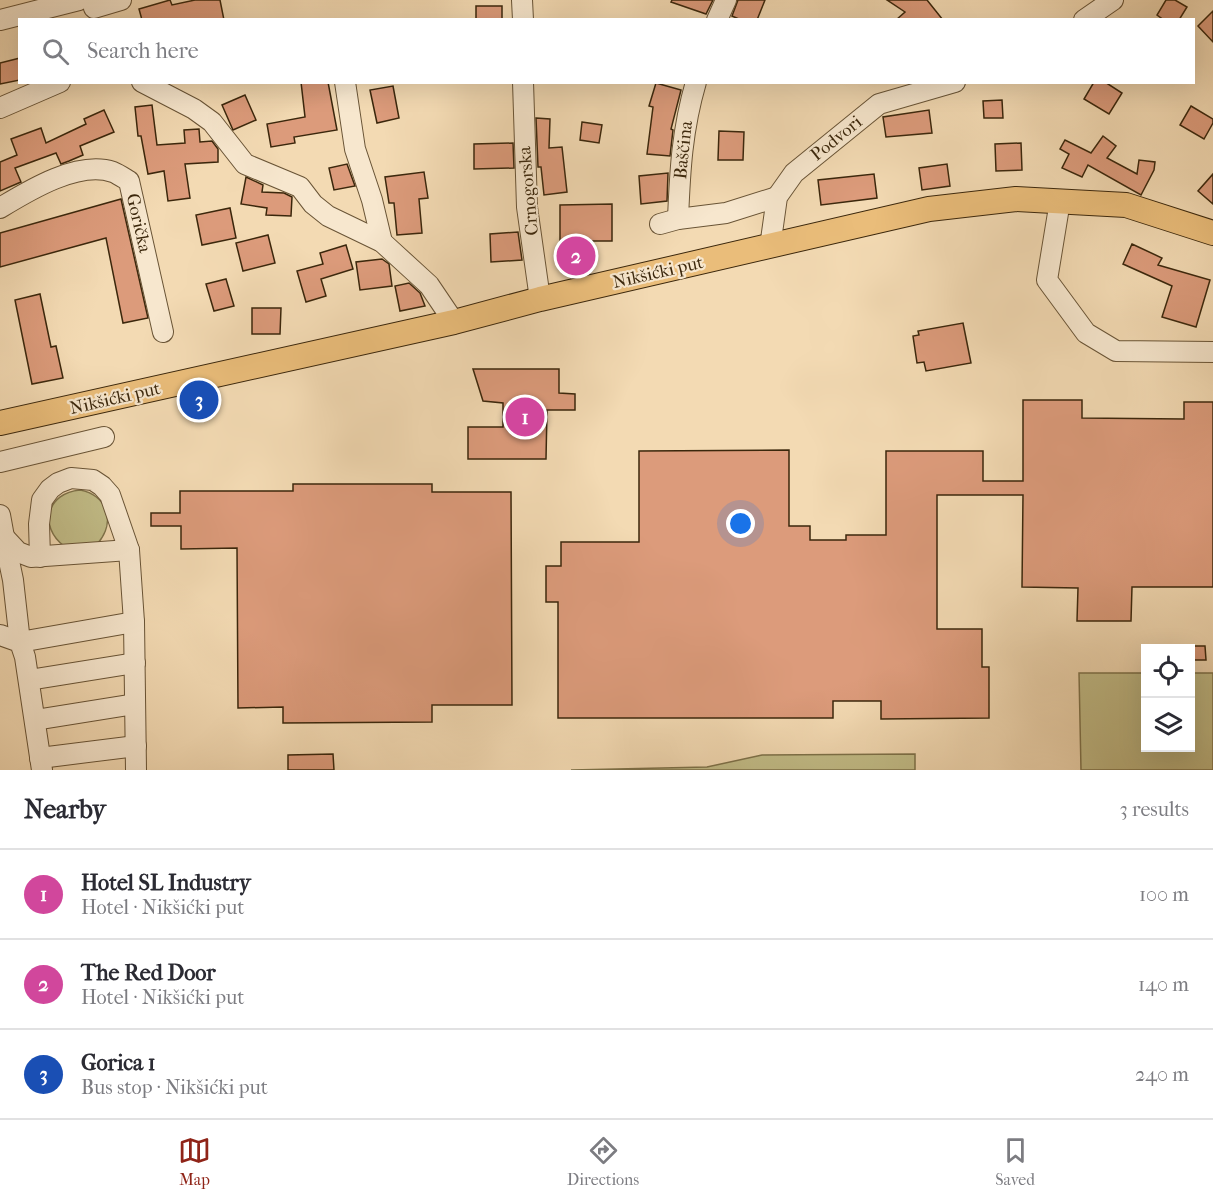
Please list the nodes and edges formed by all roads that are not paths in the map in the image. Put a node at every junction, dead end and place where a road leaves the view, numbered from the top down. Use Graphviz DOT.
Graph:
graph roads {
  1 [pos="121,0"];
  2 [pos="522,0"];
  3 [pos="726,0"];
  4 [pos="1113,0"];
  5 [pos="91,7"];
  6 [pos="523,18"];
  7 [pos="718,18"];
  8 [pos="1087,18"];
  9 [pos="0,20"];
  10 [pos="55,84"];
  11 [pos="146,84"];
  12 [pos="345,84"];
  13 [pos="523,84"];
  14 [pos="695,84"];
  15 [pos="948,84"];
  16 [pos="0,108"];
  17 [pos="777,197"];
  18 [pos="1060,201"];
  19 [pos="0,208"];
  20 [pos="1213,233"];
  21 [pos="382,242"];
  22 [pos="770,247"];
  23 [pos="540,299"];
  24 [pos="454,322"];
  25 [pos="163,332"];
  26 [pos="1213,352"];
  27 [pos="0,423"];
  28 [pos="104,437"];
  29 [pos="0,462"];
  30 [pos="0,514"];
  31 [pos="2,541"];
  32 [pos="129,550"];
  33 [pos="40,557"];
  34 [pos="134,622"];
  35 [pos="0,635"];
  36 [pos="20,642"];
  37 [pos="135,663"];
  38 [pos="29,680"];
  39 [pos="135,704"];
  40 [pos="35,720"];
  41 [pos="136,746"];
  42 [pos="41,764"];
  43 [pos="136,770"];
  1 -- 5 [label="street"];
  2 -- 6 [label="street"];
  3 -- 7 [label="street"];
  4 -- 8 [label="street"];
  5 -- 9 [label="street"];
  10 -- 16 [label="street"];
  11 -- 21 [label="street"];
  12 -- 21 [label="street"];
  13 -- 23 [label="street, Crnogorska"];
  14 -- 17 [label="street, Baščina"];
  15 -- 17 [label="street, Podvori"];
  17 -- 22 [label="street, Podvori"];
  18 -- 20 [label="main road, Nikšićki put"];
  18 -- 22 [label="main road, Nikšićki put"];
  18 -- 26 [label="street"];
  19 -- 25 [label="street, Gorička"];
  21 -- 24 [label="street"];
  22 -- 23 [label="main road, Nikšićki put"];
  23 -- 24 [label="main road, Nikšićki put"];
  24 -- 27 [label="main road, Nikšićki put"];
  28 -- 29 [label="street"];
  30 -- 31 [label="street"];
  31 -- 33 [label="street"];
  31 -- 36 [label="street"];
  32 -- 33 [label="street"];
  32 -- 33 [label="street"];
  32 -- 34 [label="street"];
  34 -- 36 [label="street"];
  34 -- 37 [label="street"];
  35 -- 36 [label="street"];
  36 -- 38 [label="street"];
  37 -- 38 [label="street"];
  37 -- 39 [label="street"];
  38 -- 40 [label="street"];
  39 -- 40 [label="street"];
  39 -- 41 [label="street"];
  40 -- 42 [label="street"];
  41 -- 42 [label="street"];
  41 -- 43 [label="street"];
}
